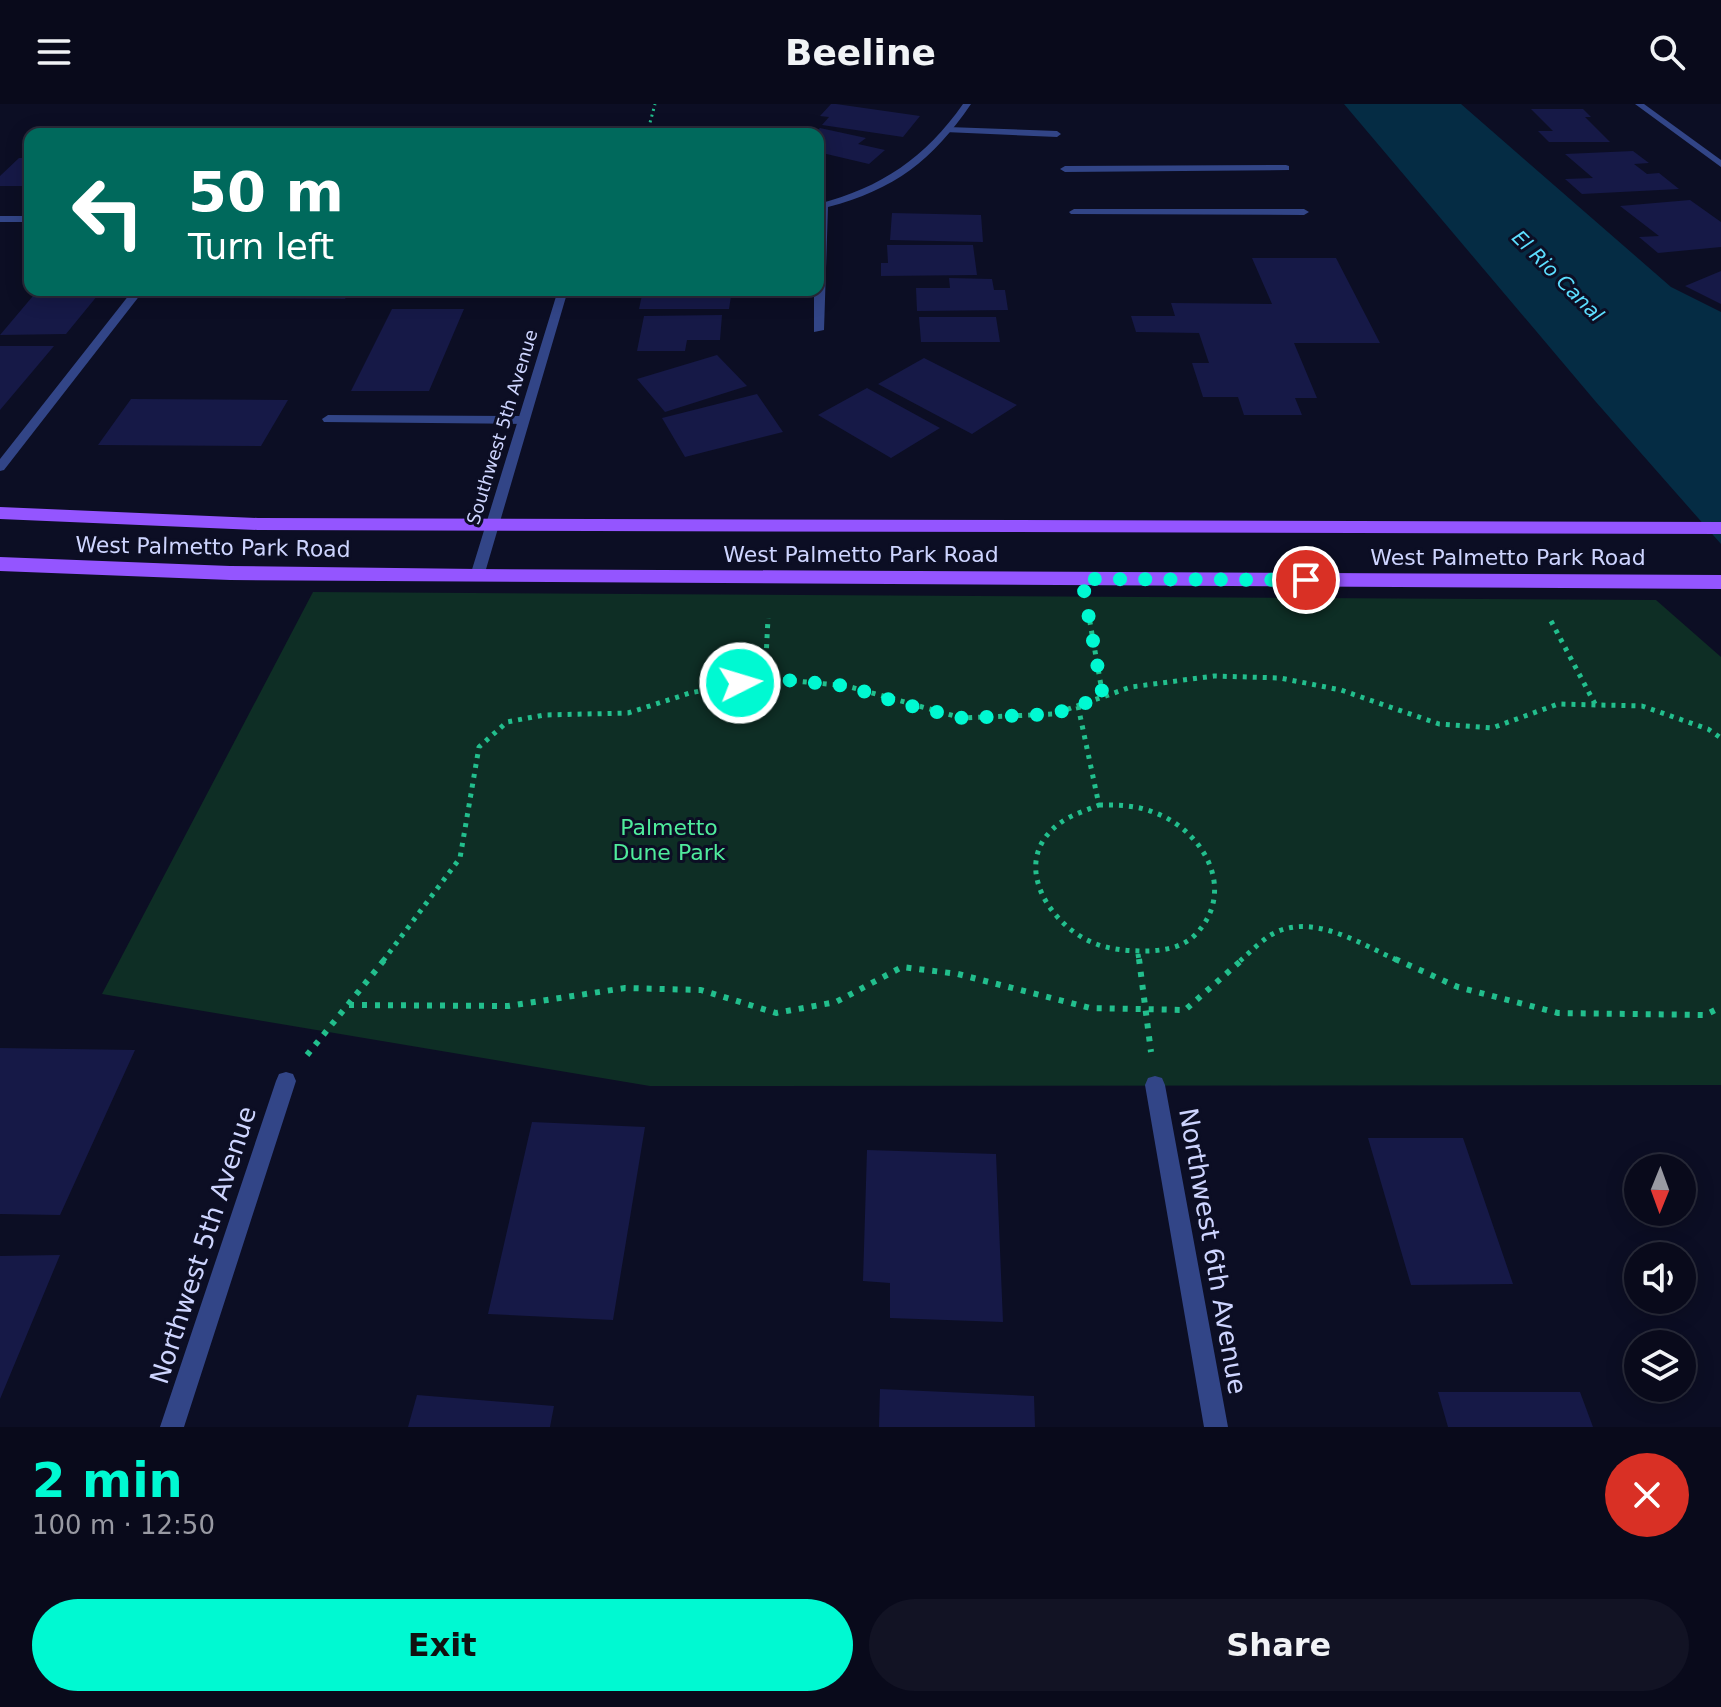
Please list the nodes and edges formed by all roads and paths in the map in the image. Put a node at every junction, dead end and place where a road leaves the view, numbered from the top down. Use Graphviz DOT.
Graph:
graph roads {
  1 [pos="655,104"];
  2 [pos="967,104"];
  3 [pos="1639,104"];
  4 [pos="649,128"];
  5 [pos="948,130"];
  6 [pos="1057,134"];
  7 [pos="1721,164"];
  8 [pos="1286,168"];
  9 [pos="1065,169"];
  10 [pos="824,206"];
  11 [pos="1074,212"];
  12 [pos="1304,212"];
  13 [pos="0,219"];
  14 [pos="24,219"];
  15 [pos="134,296"];
  16 [pos="561,296"];
  17 [pos="819,296"];
  18 [pos="818,330"];
  19 [pos="328,419"];
  20 [pos="523,420"];
  21 [pos="0,467"];
  22 [pos="0,513"];
  23 [pos="491,525"];
  24 [pos="1721,528"];
  25 [pos="0,564"];
  26 [pos="477,576"];
  27 [pos="1082,579"];
  28 [pos="1721,582"];
  29 [pos="768,618"];
  30 [pos="1551,621"];
  31 [pos="765,678"];
  32 [pos="1103,697"];
  33 [pos="1595,705"];
  34 [pos="1078,706"];
  35 [pos="1721,738"];
  36 [pos="1099,805"];
  37 [pos="1138,954"];
  38 [pos="348,1005"];
  39 [pos="1721,1007"];
  40 [pos="1147,1009"];
  41 [pos="286,1081"];
  42 [pos="1155,1085"];
  43 [pos="172,1427"];
  44 [pos="1216,1427"];
  1 -- 4 [label="path"];
  2 -- 5 [label="street"];
  3 -- 7 [label="street"];
  5 -- 6 [label="street"];
  5 -- 10 [label="street"];
  8 -- 9 [label="street"];
  11 -- 12 [label="street"];
  13 -- 14 [label="street"];
  15 -- 21 [label="street"];
  16 -- 20 [label="street, Southwest 5th Avenue"];
  17 -- 18 [label="street"];
  19 -- 20 [label="street"];
  20 -- 23 [label="street, Southwest 5th Avenue"];
  22 -- 23 [label="main road, West Palmetto Park Road"];
  23 -- 24 [label="main road, West Palmetto Park Road"];
  23 -- 26 [label="street, Southwest 5th Avenue"];
  25 -- 26 [label="main road, West Palmetto Park Road"];
  26 -- 27 [label="main road, West Palmetto Park Road"];
  27 -- 28 [label="main road, West Palmetto Park Road"];
  27 -- 32 [label="path"];
  29 -- 31 [label="path"];
  30 -- 33 [label="path"];
  31 -- 34 [label="path"];
  31 -- 38 [label="path"];
  32 -- 33 [label="path"];
  32 -- 34 [label="path"];
  33 -- 35 [label="path"];
  34 -- 36 [label="path"];
  36 -- 37 [label="path"];
  36 -- 37 [label="path"];
  37 -- 40 [label="path"];
  38 -- 40 [label="path"];
  38 -- 41 [label="path"];
  39 -- 40 [label="path"];
  40 -- 42 [label="path"];
  41 -- 43 [label="street, Northwest 5th Avenue"];
  42 -- 44 [label="street, Northwest 6th Avenue"];
}
